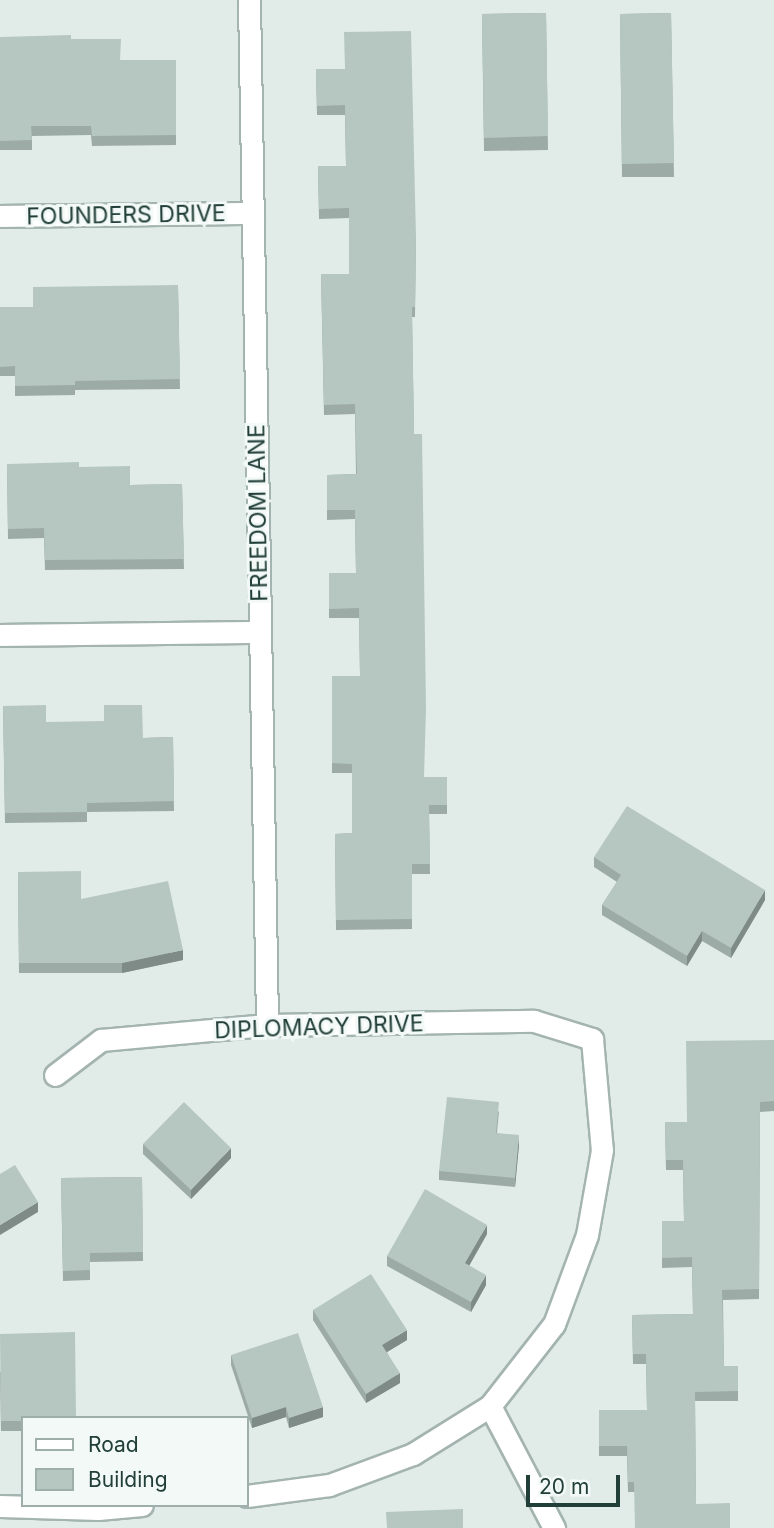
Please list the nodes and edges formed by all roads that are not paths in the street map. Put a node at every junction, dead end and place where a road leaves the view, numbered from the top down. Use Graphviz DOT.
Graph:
graph roads {
  1 [pos="249,0"];
  2 [pos="253,214"];
  3 [pos="0,216"];
  4 [pos="260,632"];
  5 [pos="0,635"];
  6 [pos="267,1025"];
  7 [pos="55,1075"];
  8 [pos="490,1406"];
  9 [pos="248,1496"];
  10 [pos="0,1506"];
  11 [pos="136,1507"];
  12 [pos="97,1519"];
  13 [pos="554,1528"];
  1 -- 2 [label="street, FREEDOM LANE"];
  2 -- 3 [label="street, FOUNDERS DRIVE"];
  2 -- 4 [label="street, FREEDOM LANE"];
  4 -- 5 [label="street"];
  4 -- 6 [label="street, FREEDOM LANE"];
  6 -- 7 [label="street, DIPLOMACY DRIVE"];
  6 -- 8 [label="street, DIPLOMACY DRIVE"];
  8 -- 9 [label="street"];
  8 -- 13 [label="street"];
  10 -- 12 [label="street"];
  11 -- 12 [label="street"];
}
